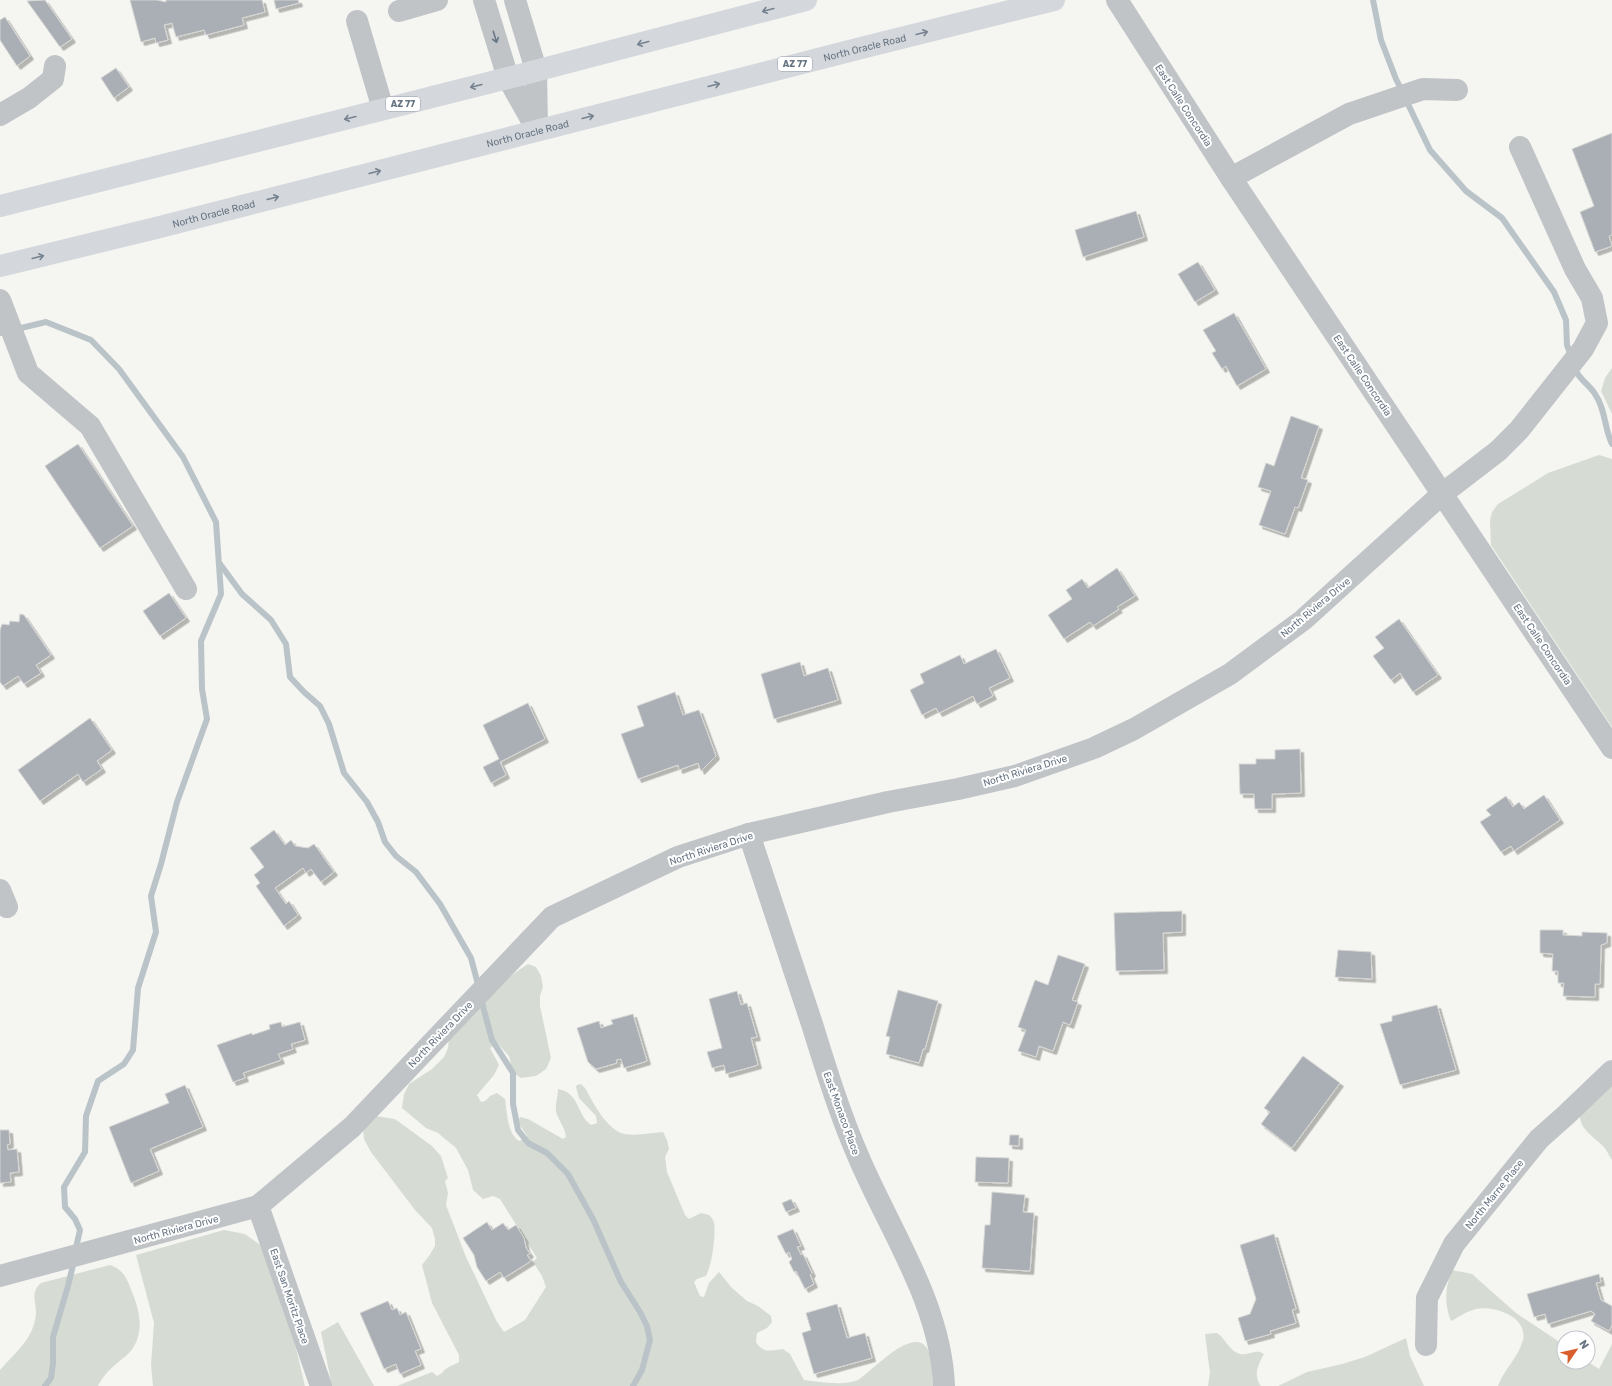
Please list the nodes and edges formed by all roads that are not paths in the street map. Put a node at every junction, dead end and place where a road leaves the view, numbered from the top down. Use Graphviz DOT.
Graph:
graph roads {
  1 [pos="437,0"];
  2 [pos="484,0"];
  3 [pos="515,0"];
  4 [pos="806,0"];
  5 [pos="1054,0"];
  6 [pos="1117,0"];
  7 [pos="398,11"];
  8 [pos="357,21"];
  9 [pos="55,66"];
  10 [pos="536,70"];
  11 [pos="508,78"];
  12 [pos="1458,90"];
  13 [pos="383,109"];
  14 [pos="0,115"];
  15 [pos="537,130"];
  16 [pos="1520,147"];
  17 [pos="1231,178"];
  18 [pos="0,206"];
  19 [pos="0,266"];
  20 [pos="3,309"];
  21 [pos="1442,494"];
  22 [pos="186,588"];
  23 [pos="1612,748"];
  24 [pos="749,834"];
  25 [pos="1612,1071"];
  26 [pos="258,1206"];
  27 [pos="0,1276"];
  28 [pos="1426,1345"];
  29 [pos="321,1386"];
  30 [pos="944,1386"];
  1 -- 7 [label="street"];
  2 -- 11 [label="street, one-way"];
  3 -- 10 [label="street"];
  4 -- 10 [label="highway, AZ 77, one-way"];
  15 -- 5 [label="highway, North Oracle Road / AZ 77, one-way"];
  6 -- 17 [label="street, East Calle Concordia"];
  8 -- 13 [label="street"];
  9 -- 14 [label="street"];
  10 -- 11 [label="highway, AZ 77"];
  10 -- 15 [label="street"];
  11 -- 13 [label="highway, AZ 77, one-way"];
  11 -- 15 [label="street"];
  12 -- 17 [label="street"];
  13 -- 18 [label="highway, AZ 77, one-way"];
  19 -- 15 [label="highway, North Oracle Road / AZ 77, one-way"];
  16 -- 21 [label="street, North Riviera Drive"];
  17 -- 21 [label="street, East Calle Concordia"];
  20 -- 22 [label="street"];
  21 -- 23 [label="street, East Calle Concordia"];
  21 -- 24 [label="street, North Riviera Drive"];
  24 -- 26 [label="street, North Riviera Drive"];
  24 -- 30 [label="street, East Monaco Place"];
  25 -- 28 [label="street, North Marne Place"];
  26 -- 27 [label="street, North Riviera Drive"];
  26 -- 29 [label="street, East San Moritz Place"];
}
